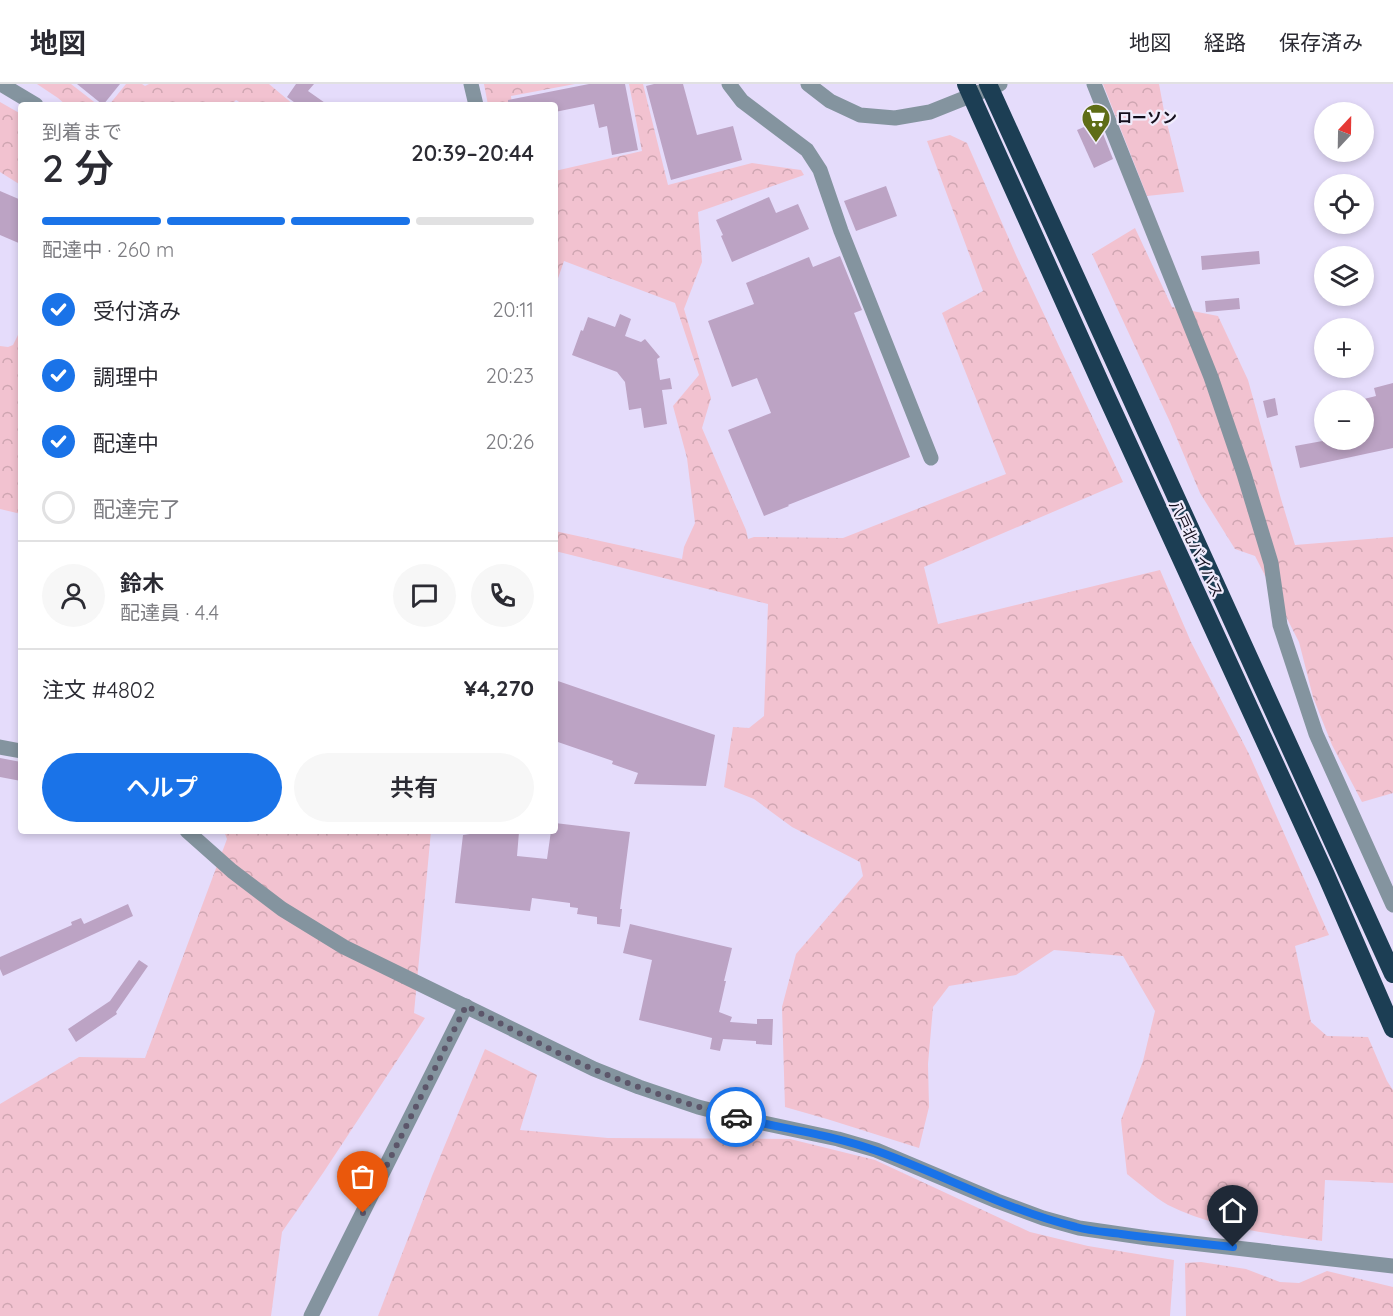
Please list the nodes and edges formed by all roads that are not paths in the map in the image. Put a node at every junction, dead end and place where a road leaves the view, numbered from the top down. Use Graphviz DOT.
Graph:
graph roads {
  1 [pos="1,84"];
  2 [pos="471,84"];
  3 [pos="729,84"];
  4 [pos="808,84"];
  5 [pos="1094,84"];
  6 [pos="992,85"];
  7 [pos="968,90"];
  8 [pos="31,102"];
  9 [pos="475,102"];
  10 [pos="931,458"];
  11 [pos="0,747"];
  12 [pos="18,750"];
  13 [pos="190,834"];
  14 [pos="1393,905"];
  15 [pos="1393,974"];
  16 [pos="466,1006"];
  17 [pos="1393,1029"];
  18 [pos="1393,1266"];
  19 [pos="312,1316"];
  1 -- 8 [label="street"];
  2 -- 9 [label="street"];
  3 -- 10 [label="street"];
  4 -- 7 [label="street"];
  5 -- 14 [label="street"];
  6 -- 7 [label="street"];
  6 -- 15 [label="highway, 八戸北バイパス"];
  7 -- 17 [label="highway, 八戸北バイパス"];
  11 -- 12 [label="street"];
  13 -- 16 [label="street"];
  16 -- 18 [label="street"];
  16 -- 19 [label="street"];
}
